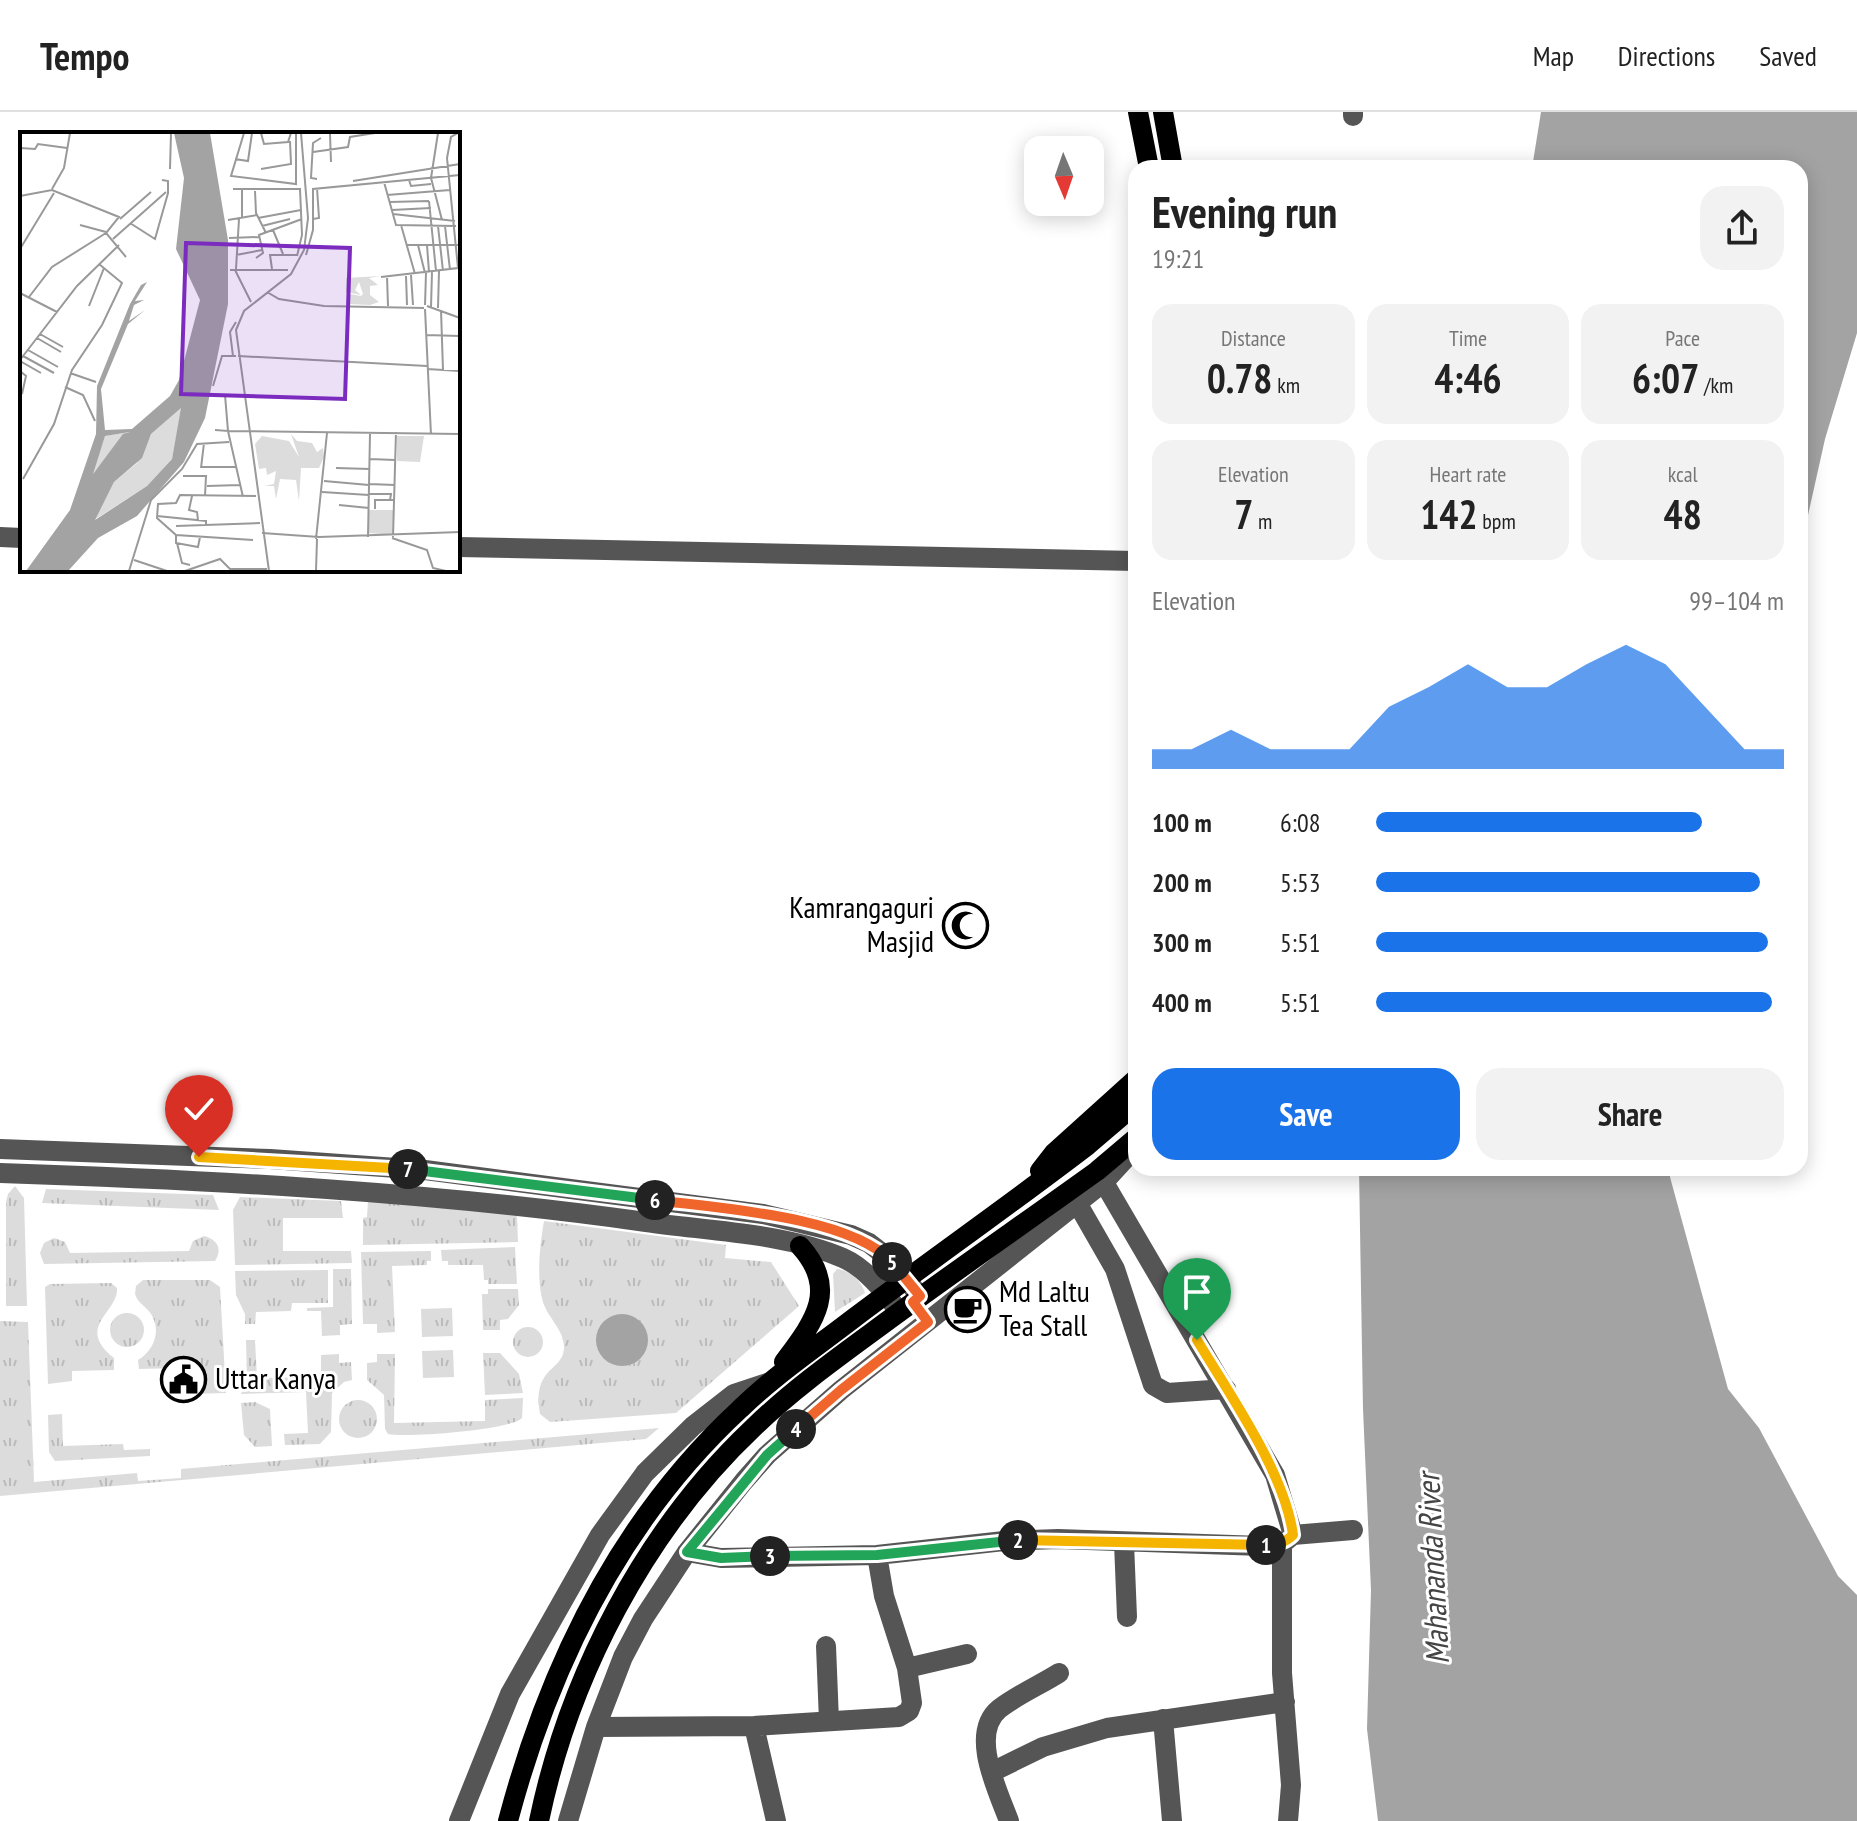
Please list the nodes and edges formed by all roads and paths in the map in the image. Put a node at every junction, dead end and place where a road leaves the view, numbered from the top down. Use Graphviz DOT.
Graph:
graph roads {
  1 [pos="1138,112"];
  2 [pos="1163,112"];
  3 [pos="1147,160"];
  4 [pos="1172,160"];
  5 [pos="0,537"];
  6 [pos="20,538"];
  7 [pos="460,547"];
  8 [pos="1128,561"];
  9 [pos="1128,1086"];
  10 [pos="1128,1111"];
  11 [pos="1128,1147"];
  12 [pos="0,1149"];
  13 [pos="128,1154"];
  14 [pos="1128,1154"];
  15 [pos="0,1173"];
  16 [pos="1101,1177"];
  17 [pos="127,1179"];
  18 [pos="538,1185"];
  19 [pos="1021,1196"];
  20 [pos="1074,1197"];
  21 [pos="535,1207"];
  22 [pos="763,1214"];
  23 [pos="759,1238"];
  24 [pos="800,1246"];
  25 [pos="907,1279"];
  26 [pos="886,1294"];
  27 [pos="911,1303"];
  28 [pos="928,1322"];
  29 [pos="770,1382"];
  30 [pos="1226,1389"];
  31 [pos="1353,1530"];
  32 [pos="1288,1539"];
  33 [pos="1124,1543"];
  34 [pos="687,1552"];
  35 [pos="877,1555"];
  36 [pos="1127,1617"];
  37 [pos="826,1646"];
  38 [pos="967,1654"];
  39 [pos="907,1668"];
  40 [pos="1059,1673"];
  41 [pos="1285,1702"];
  42 [pos="1163,1719"];
  43 [pos="829,1721"];
  44 [pos="754,1726"];
  45 [pos="596,1727"];
  46 [pos="992,1772"];
  47 [pos="459,1821"];
  48 [pos="508,1821"];
  49 [pos="539,1821"];
  50 [pos="568,1821"];
  51 [pos="776,1821"];
  52 [pos="1009,1821"];
  53 [pos="1172,1821"];
  54 [pos="1288,1821"];
  1 -- 3 [label="main road"];
  2 -- 4 [label="main road"];
  5 -- 6 [label="street"];
  7 -- 8 [label="street"];
  9 -- 19 [label="main road"];
  10 -- 19 [label="main road"];
  11 -- 16 [label="main road"];
  12 -- 13 [label="street"];
  13 -- 17 [label="street"];
  13 -- 18 [label="street"];
  14 -- 16 [label="street"];
  15 -- 17 [label="street"];
  16 -- 20 [label="main road"];
  16 -- 30 [label="street"];
  17 -- 21 [label="street"];
  18 -- 21 [label="street"];
  18 -- 22 [label="street"];
  19 -- 25 [label="main road"];
  20 -- 27 [label="main road"];
  20 -- 28 [label="street"];
  20 -- 30 [label="street"];
  21 -- 23 [label="street"];
  22 -- 23 [label="street"];
  22 -- 25 [label="street"];
  23 -- 24 [label="street"];
  24 -- 26 [label="street"];
  24 -- 29 [label="main road"];
  25 -- 26 [label="main road"];
  25 -- 27 [label="street"];
  26 -- 27 [label="street"];
  26 -- 29 [label="main road"];
  27 -- 28 [label="street"];
  27 -- 49 [label="main road"];
  28 -- 34 [label="street"];
  29 -- 47 [label="street"];
  29 -- 48 [label="main road"];
  30 -- 32 [label="street"];
  31 -- 32 [label="street"];
  32 -- 33 [label="street"];
  32 -- 41 [label="street"];
  33 -- 35 [label="street"];
  33 -- 36 [label="street"];
  34 -- 35 [label="street"];
  34 -- 45 [label="street"];
  35 -- 39 [label="street"];
  37 -- 43 [label="street"];
  38 -- 39 [label="street"];
  39 -- 43 [label="street"];
  40 -- 46 [label="street"];
  41 -- 42 [label="street"];
  41 -- 54 [label="street"];
  42 -- 46 [label="street"];
  42 -- 53 [label="street"];
  43 -- 44 [label="street"];
  44 -- 45 [label="street"];
  44 -- 51 [label="street"];
  45 -- 50 [label="street"];
  46 -- 52 [label="street"];
}
